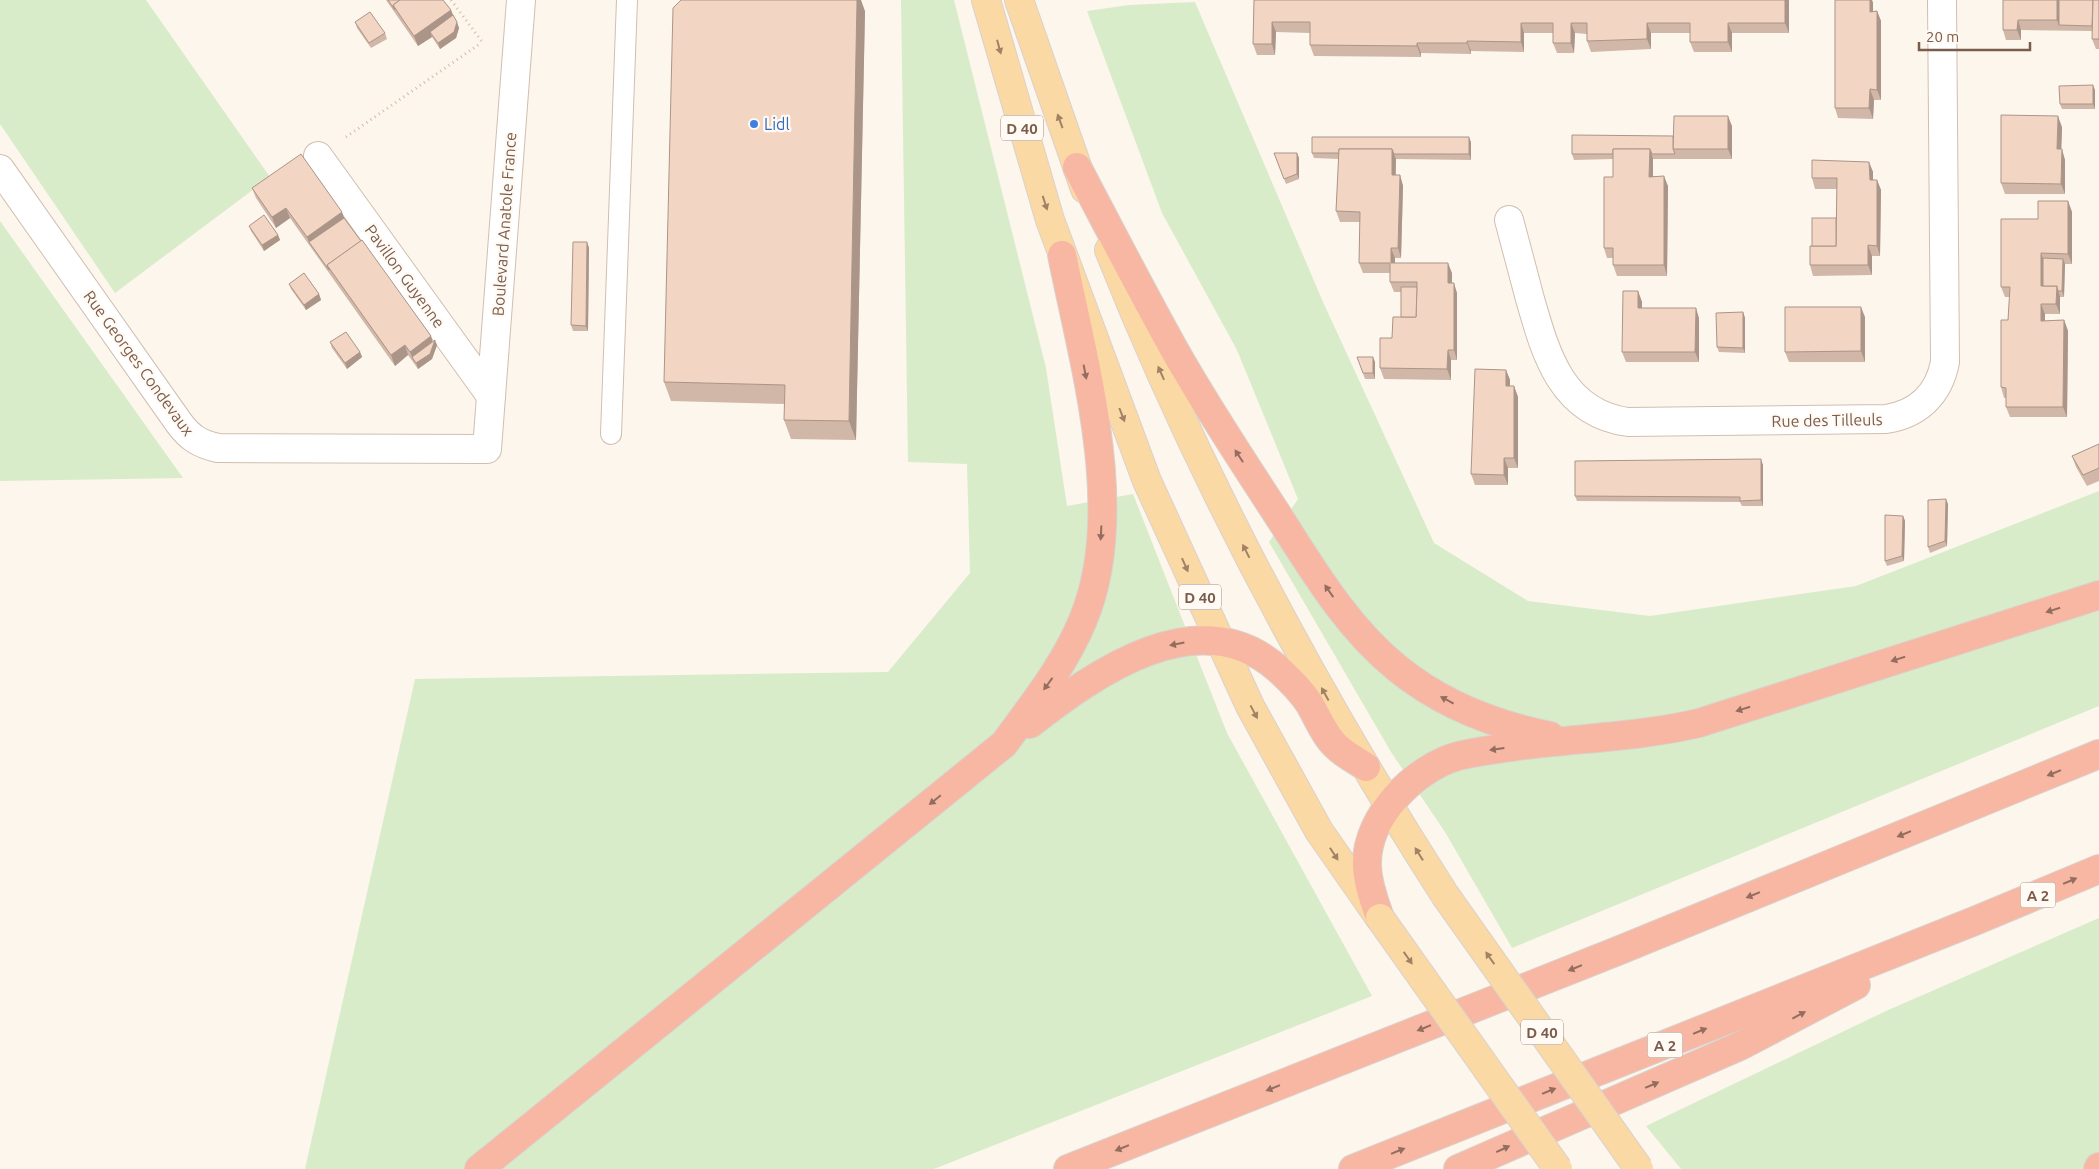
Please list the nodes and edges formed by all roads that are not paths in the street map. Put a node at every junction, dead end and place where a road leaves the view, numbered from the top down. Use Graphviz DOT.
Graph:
graph roads {
  1 [pos="521,0"];
  2 [pos="627,0"];
  3 [pos="986,0"];
  4 [pos="1019,0"];
  5 [pos="1942,0"];
  6 [pos="318,156"];
  7 [pos="1077,167"];
  8 [pos="0,169"];
  9 [pos="1509,220"];
  10 [pos="1062,255"];
  11 [pos="491,396"];
  12 [pos="610,434"];
  13 [pos="488,449"];
  14 [pos="2099,595"];
  15 [pos="1220,641"];
  16 [pos="1576,739"];
  17 [pos="1004,744"];
  18 [pos="2099,754"];
  19 [pos="1366,767"];
  20 [pos="1388,805"];
  21 [pos="2099,869"];
  22 [pos="1380,918"];
  23 [pos="1977,920"];
  24 [pos="479,1169"];
  25 [pos="1068,1169"];
  26 [pos="1353,1169"];
  27 [pos="1458,1169"];
  28 [pos="1558,1169"];
  29 [pos="1639,1169"];
  1 -- 11 [label="street, Boulevard Anatole France"];
  2 -- 12 [label="lane"];
  3 -- 10 [label="main road, D 40, one-way"];
  7 -- 4 [label="main road, D 40, one-way"];
  5 -- 9 [label="street, Rue des Tilleuls"];
  6 -- 11 [label="street, Pavillon Guyenne"];
  16 -- 7 [label="highway, one-way"];
  19 -- 7 [label="main road, D 40, one-way"];
  8 -- 13 [label="street, Rue Georges Condevaux"];
  10 -- 15 [label="main road, D 40, one-way"];
  10 -- 17 [label="highway, one-way"];
  11 -- 13 [label="street, Boulevard Anatole France"];
  14 -- 16 [label="highway, one-way"];
  15 -- 17 [label="highway, one-way"];
  15 -- 19 [label="highway"];
  15 -- 22 [label="main road, D 40, one-way"];
  16 -- 20 [label="highway, one-way"];
  17 -- 24 [label="highway, one-way"];
  18 -- 25 [label="highway, one-way"];
  19 -- 20 [label="main road, D 40"];
  20 -- 22 [label="highway"];
  29 -- 20 [label="main road, D 40, one-way, bridge"];
  23 -- 21 [label="highway, A 2, one-way"];
  22 -- 28 [label="main road, D 40, one-way, bridge"];
  26 -- 23 [label="highway, A 2, one-way"];
  27 -- 23 [label="highway, one-way"];
}
